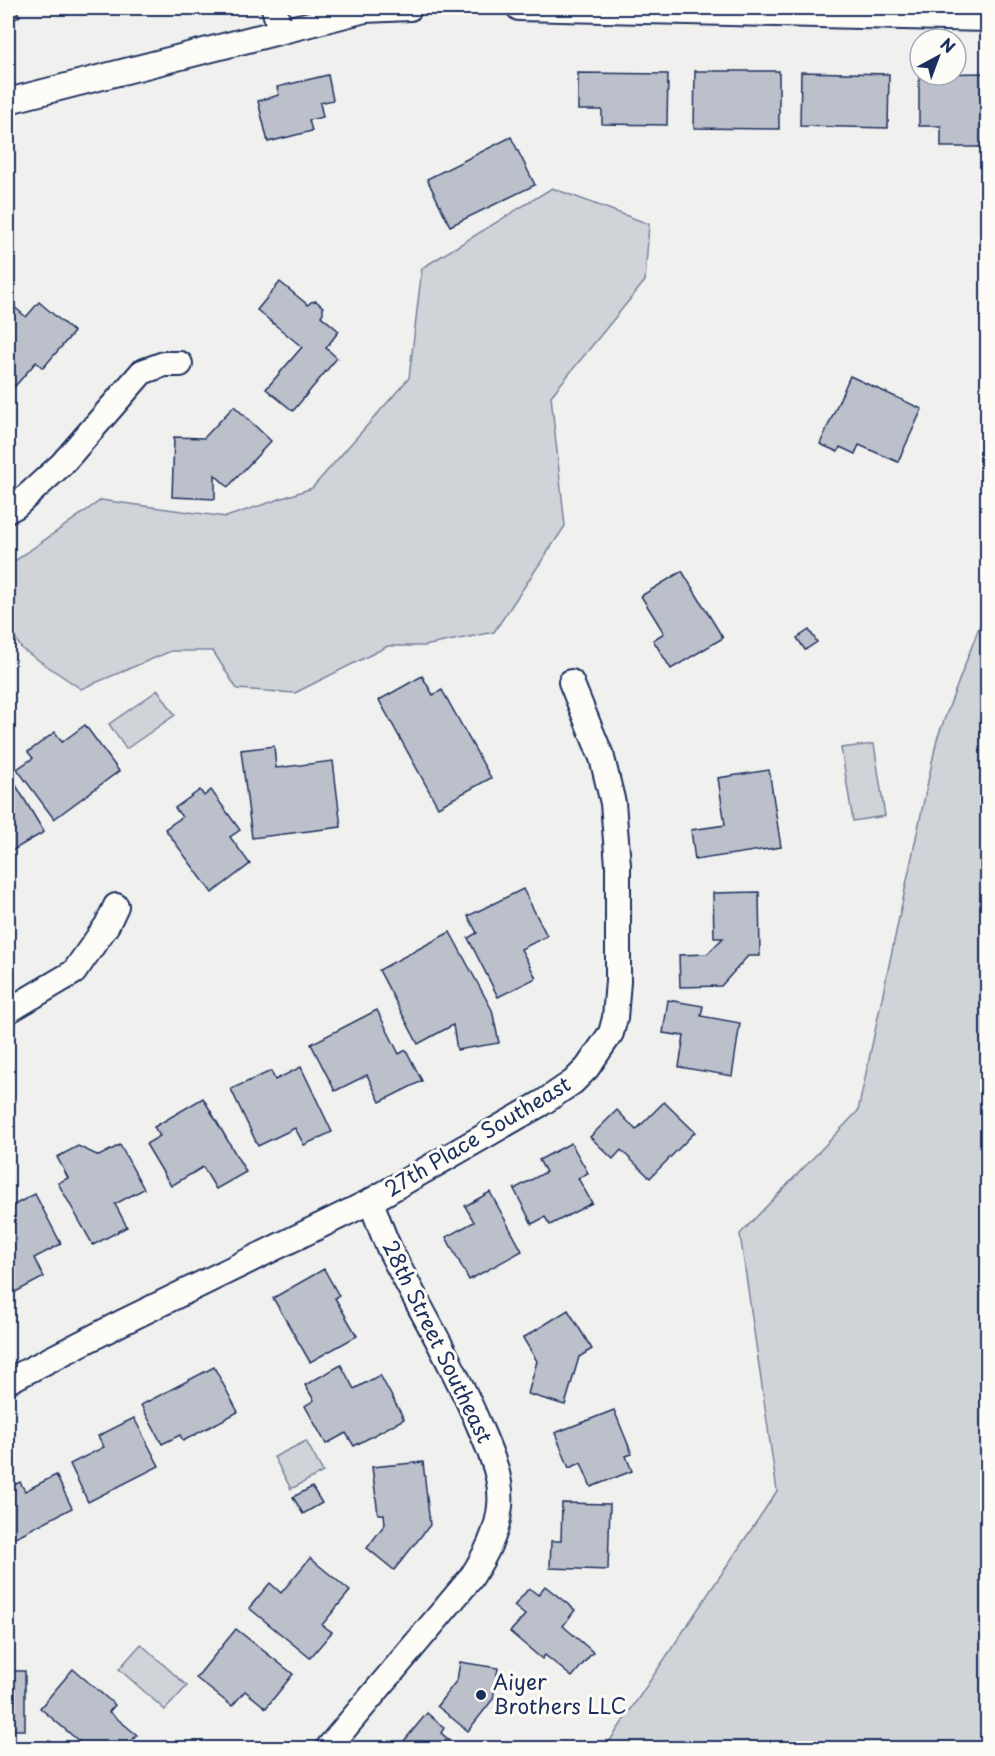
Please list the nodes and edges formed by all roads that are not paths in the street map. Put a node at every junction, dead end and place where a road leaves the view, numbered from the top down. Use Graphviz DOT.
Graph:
graph roads {
  1 [pos="410,8"];
  2 [pos="519,8"];
  3 [pos="277,19"];
  4 [pos="987,19"];
  5 [pos="8,101"];
  6 [pos="180,364"];
  7 [pos="8,510"];
  8 [pos="572,682"];
  9 [pos="116,906"];
  10 [pos="8,1011"];
  11 [pos="371,1201"];
  12 [pos="8,1381"];
  13 [pos="328,1749"];
  1 -- 3 [label="street"];
  2 -- 4 [label="street"];
  3 -- 5 [label="street"];
  6 -- 7 [label="street"];
  8 -- 11 [label="street, 27th Place Southeast"];
  9 -- 10 [label="street"];
  11 -- 12 [label="street, 27th Place Southeast"];
  11 -- 13 [label="street, 28th Street Southeast"];
}
